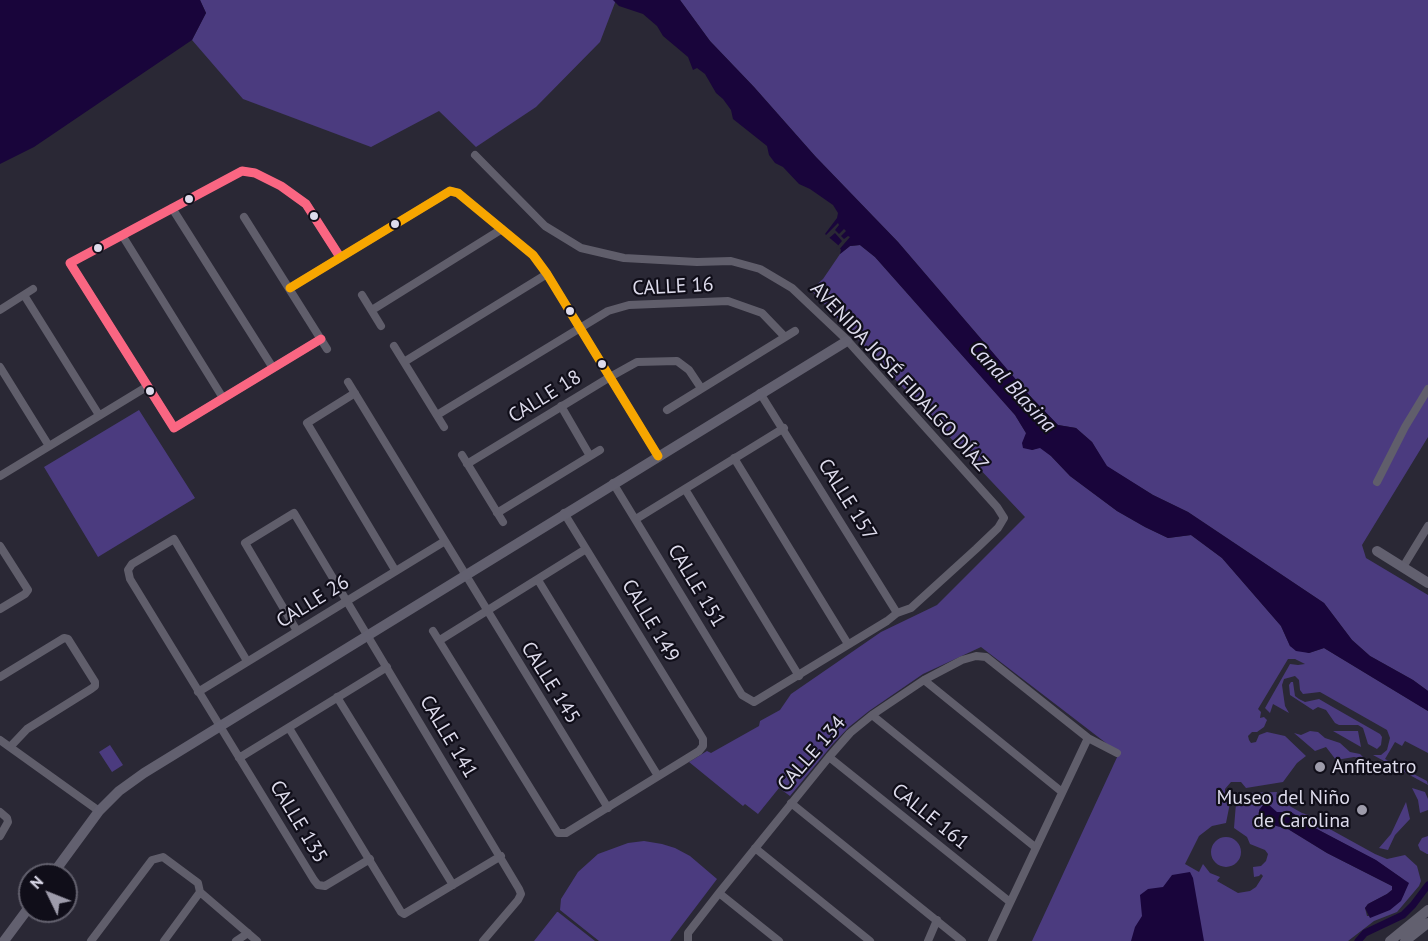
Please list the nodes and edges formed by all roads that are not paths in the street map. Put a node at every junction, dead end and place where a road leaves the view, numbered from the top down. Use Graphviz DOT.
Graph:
graph roads {
  1 [pos="475,155"];
  2 [pos="172,208"];
  3 [pos="244,217"];
  4 [pos="502,229"];
  5 [pos="122,235"];
  6 [pos="340,257"];
  7 [pos="547,274"];
  8 [pos="290,288"];
  9 [pos="33,289"];
  10 [pos="24,295"];
  11 [pos="362,295"];
  12 [pos="0,310"];
  13 [pos="372,310"];
  14 [pos="381,326"];
  15 [pos="580,327"];
  16 [pos="795,331"];
  17 [pos="785,337"];
  18 [pos="321,339"];
  19 [pos="847,341"];
  20 [pos="394,346"];
  21 [pos="327,349"];
  22 [pos="404,362"];
  23 [pos="0,367"];
  24 [pos="273,368"];
  25 [pos="610,376"];
  26 [pos="348,382"];
  27 [pos="148,386"];
  28 [pos="701,388"];
  29 [pos="1428,389"];
  30 [pos="356,393"];
  31 [pos="760,393"];
  32 [pos="223,398"];
  33 [pos="561,406"];
  34 [pos="667,410"];
  35 [pos="99,415"];
  36 [pos="437,415"];
  37 [pos="444,427"];
  38 [pos="784,428"];
  39 [pos="49,446"];
  40 [pos="600,450"];
  41 [pos="462,455"];
  42 [pos="590,456"];
  43 [pos="658,456"];
  44 [pos="735,458"];
  45 [pos="467,464"];
  46 [pos="0,476"];
  47 [pos="1377,482"];
  48 [pos="613,483"];
  49 [pos="685,489"];
  50 [pos="497,513"];
  51 [pos="564,513"];
  52 [pos="636,519"];
  53 [pos="503,522"];
  54 [pos="1427,531"];
  55 [pos="445,541"];
  56 [pos="0,546"];
  57 [pos="586,549"];
  58 [pos="1377,551"];
  59 [pos="1402,567"];
  60 [pos="395,570"];
  61 [pos="465,575"];
  62 [pos="538,580"];
  63 [pos="1428,583"];
  64 [pos="346,601"];
  65 [pos="0,609"];
  66 [pos="487,611"];
  67 [pos="897,613"];
  68 [pos="297,631"];
  69 [pos="433,631"];
  70 [pos="367,635"];
  71 [pos="440,640"];
  72 [pos="848,644"];
  73 [pos="247,661"];
  74 [pos="387,667"];
  75 [pos="799,676"];
  76 [pos="0,677"];
  77 [pos="924,680"];
  78 [pos="198,692"];
  79 [pos="337,697"];
  80 [pos="872,715"];
  81 [pos="219,726"];
  82 [pos="289,728"];
  83 [pos="1088,738"];
  84 [pos="0,740"];
  85 [pos="10,747"];
  86 [pos="1117,753"];
  87 [pos="829,757"];
  88 [pos="239,758"];
  89 [pos="658,776"];
  90 [pos="1062,792"];
  91 [pos="791,803"];
  92 [pos="608,808"];
  93 [pos="99,811"];
  94 [pos="0,812"];
  95 [pos="0,836"];
  96 [pos="1035,847"];
  97 [pos="755,848"];
  98 [pos="501,856"];
  99 [pos="370,859"];
  100 [pos="61,863"];
  101 [pos="453,885"];
  102 [pos="200,892"];
  103 [pos="719,893"];
  104 [pos="1010,902"];
  105 [pos="1428,910"];
  106 [pos="937,921"];
  107 [pos="18,922"];
  108 [pos="1428,922"];
  109 [pos="248,933"];
  110 [pos="4,941"];
  111 [pos="90,941"];
  112 [pos="164,941"];
  113 [pos="236,941"];
  114 [pos="257,941"];
  115 [pos="483,941"];
  116 [pos="688,941"];
  117 [pos="779,941"];
  118 [pos="870,941"];
  119 [pos="927,941"];
  120 [pos="962,941"];
  121 [pos="992,941"];
  122 [pos="1390,941"];
  123 [pos="1405,941"];
  1 -- 19 [label="street, AVENIDA JOSÉ FIDALGO DÍAZ"];
  2 -- 5 [label="street"];
  2 -- 6 [label="street"];
  2 -- 24 [label="street"];
  3 -- 8 [label="street"];
  4 -- 6 [label="street"];
  4 -- 7 [label="street"];
  4 -- 13 [label="street"];
  5 -- 27 [label="street"];
  5 -- 32 [label="street"];
  6 -- 8 [label="street"];
  7 -- 15 [label="street"];
  7 -- 22 [label="street"];
  8 -- 18 [label="street"];
  9 -- 10 [label="street"];
  10 -- 12 [label="street"];
  10 -- 35 [label="street"];
  11 -- 13 [label="street"];
  13 -- 14 [label="street"];
  15 -- 17 [label="street, CALLE 16"];
  15 -- 25 [label="street"];
  15 -- 36 [label="street, CALLE 16"];
  16 -- 17 [label="street"];
  17 -- 28 [label="street"];
  18 -- 21 [label="street"];
  18 -- 24 [label="street"];
  19 -- 31 [label="street"];
  19 -- 67 [label="street, AVENIDA JOSÉ FIDALGO DÍAZ"];
  20 -- 22 [label="street"];
  22 -- 36 [label="street"];
  23 -- 39 [label="street"];
  24 -- 32 [label="street"];
  25 -- 28 [label="street, CALLE 18"];
  25 -- 33 [label="street, CALLE 18"];
  25 -- 43 [label="street"];
  26 -- 30 [label="street, CALLE 145"];
  27 -- 32 [label="street"];
  27 -- 35 [label="street"];
  28 -- 34 [label="street"];
  29 -- 47 [label="street"];
  30 -- 55 [label="street, CALLE 145"];
  30 -- 60 [label="street"];
  31 -- 38 [label="street, CALLE 157"];
  31 -- 43 [label="street"];
  33 -- 42 [label="street"];
  33 -- 45 [label="street, CALLE 18"];
  35 -- 39 [label="street"];
  36 -- 37 [label="street"];
  38 -- 44 [label="street"];
  38 -- 67 [label="street, CALLE 157"];
  39 -- 46 [label="street"];
  40 -- 42 [label="street"];
  41 -- 45 [label="street"];
  42 -- 50 [label="street"];
  43 -- 48 [label="street"];
  44 -- 49 [label="street"];
  44 -- 72 [label="street"];
  45 -- 50 [label="street"];
  48 -- 51 [label="street"];
  48 -- 52 [label="street, CALLE 151"];
  49 -- 52 [label="street"];
  49 -- 75 [label="street"];
  50 -- 53 [label="street"];
  51 -- 57 [label="street, CALLE 149"];
  51 -- 61 [label="street"];
  52 -- 75 [label="street, CALLE 151"];
  54 -- 59 [label="street"];
  55 -- 60 [label="street, CALLE 26"];
  55 -- 61 [label="street, CALLE 145"];
  56 -- 65 [label="street"];
  57 -- 62 [label="street"];
  57 -- 89 [label="street, CALLE 149"];
  58 -- 59 [label="street"];
  59 -- 63 [label="street"];
  60 -- 64 [label="street, CALLE 26"];
  61 -- 66 [label="street, CALLE 145"];
  61 -- 70 [label="street"];
  62 -- 66 [label="street"];
  62 -- 89 [label="street"];
  64 -- 68 [label="street, CALLE 26"];
  64 -- 68 [label="street, CALLE 141"];
  64 -- 70 [label="street, CALLE 141"];
  66 -- 71 [label="street"];
  66 -- 92 [label="street, CALLE 145"];
  67 -- 72 [label="street"];
  68 -- 73 [label="street, CALLE 26"];
  69 -- 71 [label="street"];
  70 -- 74 [label="street, CALLE 141"];
  70 -- 81 [label="street"];
  71 -- 92 [label="street"];
  72 -- 75 [label="street"];
  73 -- 78 [label="street, CALLE 26"];
  73 -- 78 [label="street, CALLE 135"];
  74 -- 79 [label="street"];
  74 -- 98 [label="street, CALLE 141"];
  76 -- 85 [label="street"];
  77 -- 80 [label="street, CALLE 134"];
  77 -- 83 [label="street, CALLE 134"];
  77 -- 90 [label="street"];
  78 -- 81 [label="street, CALLE 135"];
  79 -- 82 [label="street"];
  79 -- 101 [label="street"];
  80 -- 87 [label="street, CALLE 134"];
  80 -- 96 [label="street"];
  81 -- 88 [label="street, CALLE 135"];
  81 -- 93 [label="street"];
  82 -- 88 [label="street"];
  82 -- 99 [label="street"];
  83 -- 86 [label="street"];
  83 -- 90 [label="street"];
  84 -- 85 [label="street"];
  85 -- 93 [label="street"];
  87 -- 91 [label="street, CALLE 134"];
  87 -- 104 [label="street, CALLE 161"];
  88 -- 99 [label="street, CALLE 135"];
  89 -- 92 [label="street"];
  90 -- 96 [label="street"];
  91 -- 97 [label="street, CALLE 134"];
  91 -- 106 [label="street"];
  93 -- 100 [label="street"];
  94 -- 95 [label="street"];
  96 -- 104 [label="street"];
  97 -- 103 [label="street, CALLE 134"];
  97 -- 118 [label="street"];
  98 -- 101 [label="street"];
  98 -- 115 [label="street, CALLE 141"];
  99 -- 101 [label="street"];
  102 -- 109 [label="street"];
  102 -- 111 [label="street"];
  102 -- 112 [label="street"];
  103 -- 116 [label="street, CALLE 134"];
  103 -- 117 [label="street"];
  104 -- 121 [label="street"];
  105 -- 122 [label="street"];
  106 -- 119 [label="street"];
  106 -- 120 [label="street"];
  107 -- 110 [label="street"];
  108 -- 123 [label="street"];
  109 -- 113 [label="street"];
  109 -- 114 [label="street"];
}
